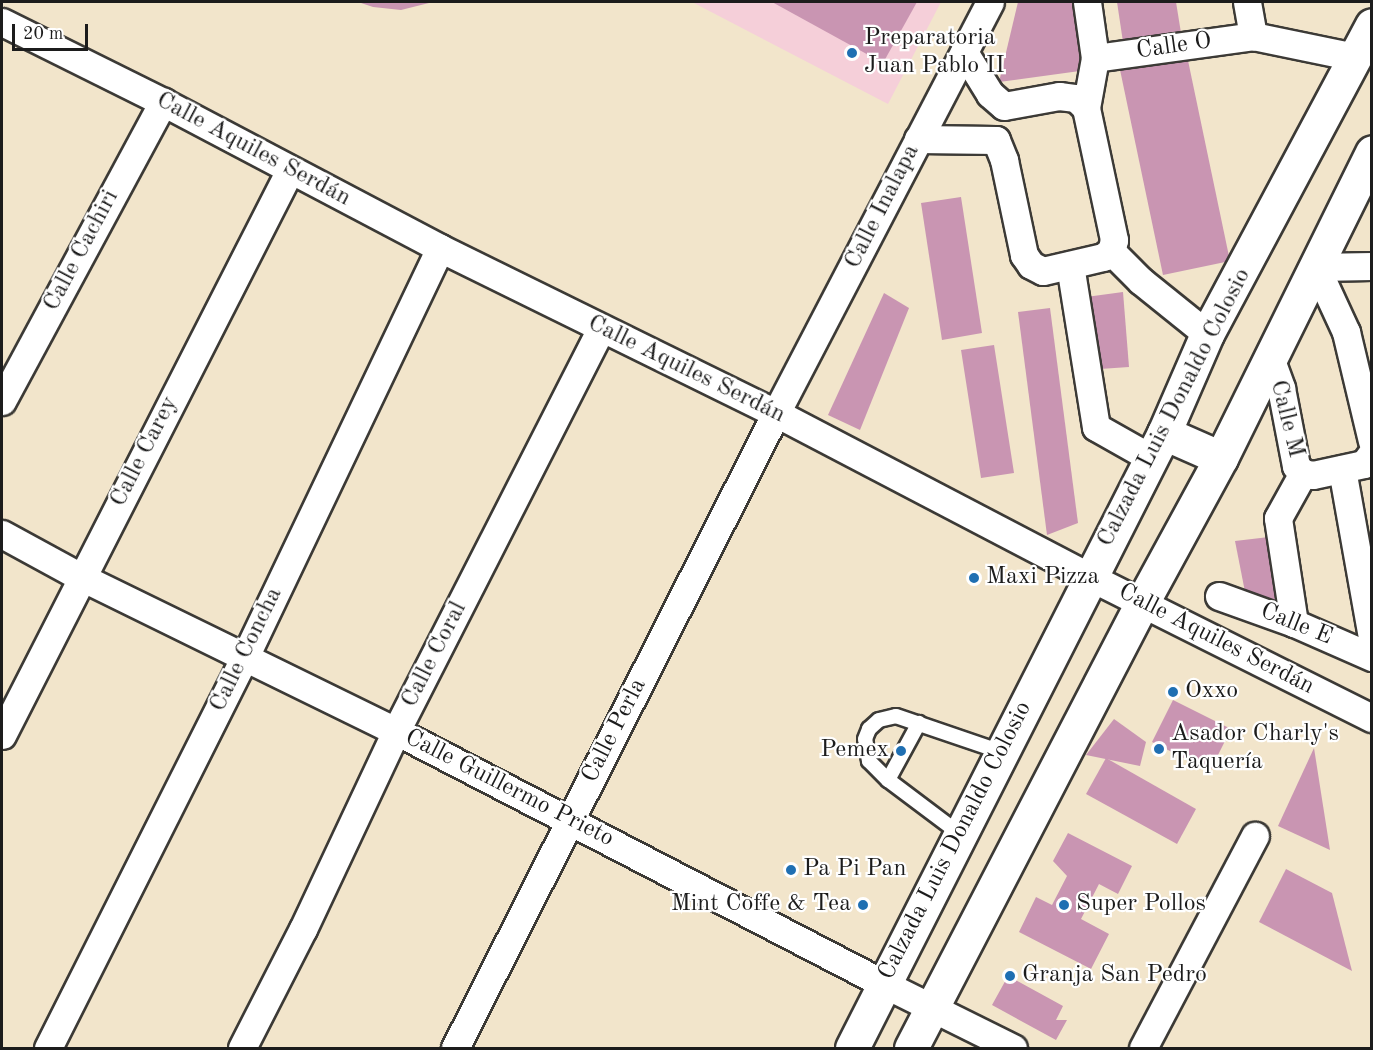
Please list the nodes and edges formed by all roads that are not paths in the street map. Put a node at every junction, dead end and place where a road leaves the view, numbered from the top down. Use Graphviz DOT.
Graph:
graph roads {
  1 [pos="990,2"];
  2 [pos="1087,2"];
  3 [pos="1247,2"];
  4 [pos="1371,26"];
  5 [pos="3,28"];
  6 [pos="1253,36"];
  7 [pos="964,52"];
  8 [pos="1095,58"];
  9 [pos="1363,59"];
  10 [pos="163,102"];
  11 [pos="1004,106"];
  12 [pos="1086,108"];
  13 [pos="918,139"];
  14 [pos="996,140"];
  15 [pos="290,170"];
  16 [pos="1367,170"];
  17 [pos="440,248"];
  18 [pos="1111,251"];
  19 [pos="1070,265"];
  20 [pos="1371,266"];
  21 [pos="1316,267"];
  22 [pos="601,329"];
  23 [pos="1207,334"];
  24 [pos="1271,360"];
  25 [pos="2,400"];
  26 [pos="776,413"];
  27 [pos="1371,441"];
  28 [pos="1157,445"];
  29 [pos="1371,455"];
  30 [pos="1221,458"];
  31 [pos="1342,469"];
  32 [pos="1303,473"];
  33 [pos="2,534"];
  34 [pos="81,577"];
  35 [pos="1090,577"];
  36 [pos="1219,596"];
  37 [pos="1143,601"];
  38 [pos="1294,623"];
  39 [pos="1371,638"];
  40 [pos="245,657"];
  41 [pos="1371,657"];
  42 [pos="1371,718"];
  43 [pos="919,723"];
  44 [pos="396,730"];
  45 [pos="2,735"];
  46 [pos="1002,752"];
  47 [pos="888,780"];
  48 [pos="569,820"];
  49 [pos="960,834"];
  50 [pos="1255,837"];
  51 [pos="884,984"];
  52 [pos="932,1007"];
  53 [pos="48,1048"];
  54 [pos="242,1048"];
  55 [pos="455,1048"];
  56 [pos="852,1048"];
  57 [pos="911,1048"];
  58 [pos="1013,1048"];
  59 [pos="1143,1048"];
  1 -- 7 [label="street, Calle Inalapa"];
  2 -- 8 [label="street"];
  3 -- 6 [label="street"];
  4 -- 9 [label="main road, Calzada Luis Donaldo Colosio"];
  5 -- 10 [label="street, Calle Aquiles Serdán"];
  6 -- 8 [label="street, Calle O"];
  6 -- 9 [label="street, Calle O"];
  7 -- 11 [label="street"];
  7 -- 13 [label="street, Calle Inalapa"];
  8 -- 12 [label="street"];
  9 -- 23 [label="main road, Calzada Luis Donaldo Colosio"];
  10 -- 15 [label="street, Calle Aquiles Serdán"];
  10 -- 25 [label="street, Calle Cachiri"];
  11 -- 12 [label="street"];
  11 -- 14 [label="street"];
  12 -- 18 [label="street"];
  13 -- 14 [label="street"];
  13 -- 26 [label="street, Calle Inalapa"];
  14 -- 19 [label="street"];
  15 -- 17 [label="street, Calle Aquiles Serdán"];
  15 -- 34 [label="street, Calle Carey"];
  16 -- 21 [label="main road"];
  17 -- 22 [label="street, Calle Aquiles Serdán"];
  17 -- 40 [label="street, Calle Concha"];
  18 -- 19 [label="street"];
  18 -- 23 [label="street"];
  19 -- 28 [label="street"];
  20 -- 21 [label="street"];
  21 -- 24 [label="main road"];
  21 -- 27 [label="street"];
  22 -- 26 [label="street, Calle Aquiles Serdán"];
  22 -- 44 [label="street, Calle Coral"];
  23 -- 28 [label="main road, Calzada Luis Donaldo Colosio"];
  24 -- 30 [label="main road"];
  24 -- 32 [label="street, Calle M"];
  26 -- 35 [label="street, Calle Aquiles Serdán"];
  26 -- 48 [label="street, Calle Perla"];
  28 -- 30 [label="main road"];
  28 -- 35 [label="main road, Calzada Luis Donaldo Colosio"];
  29 -- 31 [label="street, Calle M"];
  30 -- 37 [label="main road"];
  31 -- 32 [label="street, Calle M"];
  31 -- 39 [label="street"];
  32 -- 38 [label="street"];
  33 -- 34 [label="street, Calle Guillermo Prieto"];
  34 -- 40 [label="street, Calle Guillermo Prieto"];
  34 -- 45 [label="street, Calle Carey"];
  35 -- 37 [label="street, Calle Aquiles Serdán"];
  35 -- 46 [label="main road, Calzada Luis Donaldo Colosio"];
  36 -- 38 [label="street, Calle E"];
  37 -- 42 [label="street, Calle Aquiles Serdán"];
  37 -- 52 [label="main road"];
  38 -- 41 [label="street, Calle E"];
  40 -- 44 [label="street, Calle Guillermo Prieto"];
  40 -- 53 [label="street, Calle Concha"];
  43 -- 46 [label="lane"];
  43 -- 47 [label="lane"];
  43 -- 47 [label="lane"];
  44 -- 48 [label="street, Calle Guillermo Prieto"];
  44 -- 54 [label="street, Calle Coral"];
  46 -- 49 [label="main road, Calzada Luis Donaldo Colosio"];
  47 -- 49 [label="lane"];
  48 -- 51 [label="street, Calle Guillermo Prieto"];
  48 -- 55 [label="street, Calle Perla"];
  49 -- 51 [label="main road, Calzada Luis Donaldo Colosio"];
  50 -- 59 [label="street"];
  51 -- 52 [label="street, Calle Guillermo Prieto"];
  51 -- 56 [label="main road, Calzada Luis Donaldo Colosio"];
  52 -- 57 [label="main road"];
  52 -- 58 [label="street, Calle Guillermo Prieto"];
}
